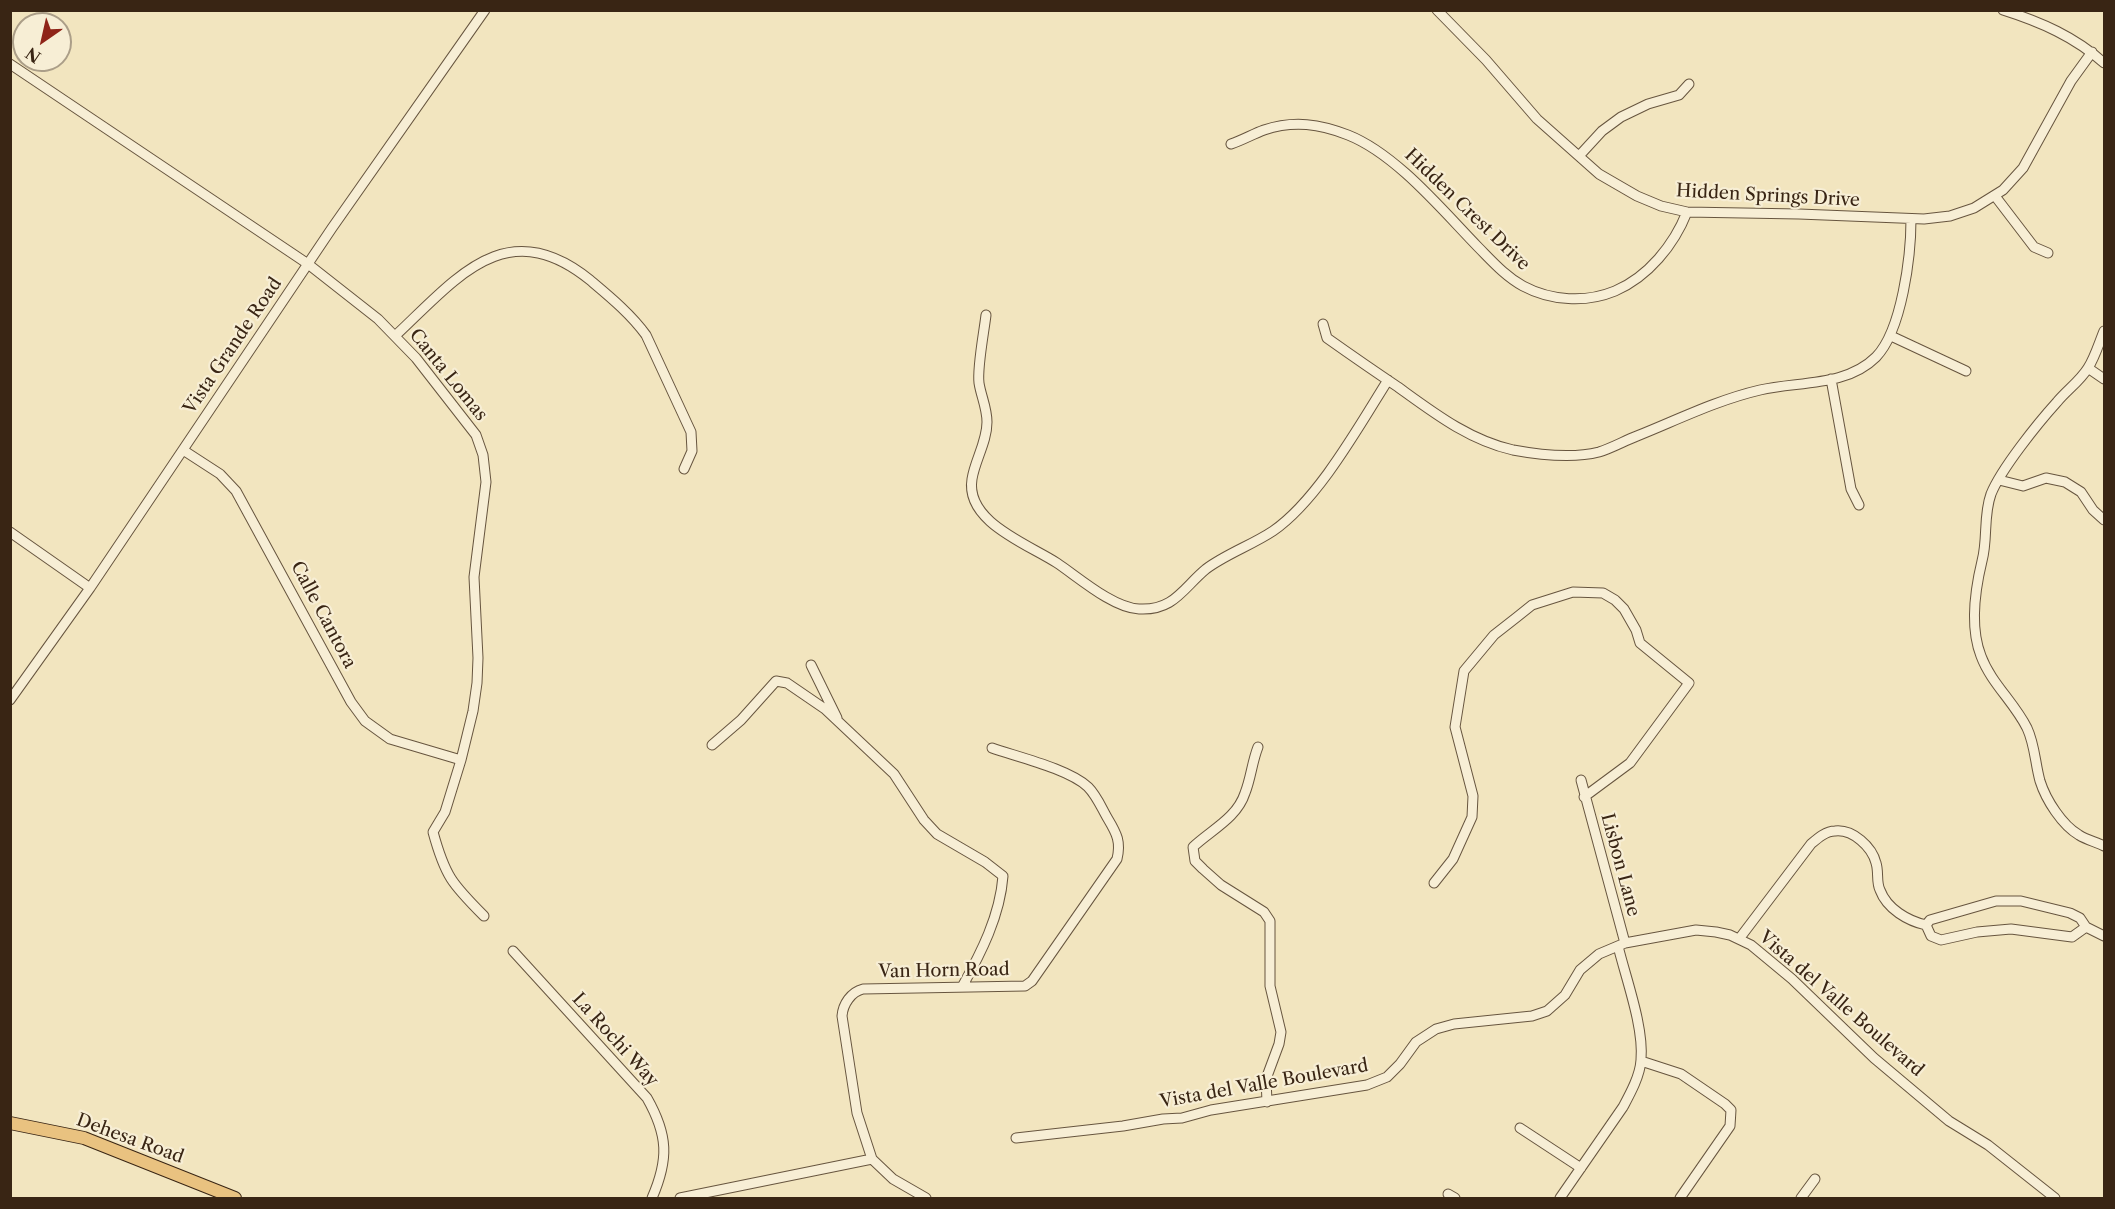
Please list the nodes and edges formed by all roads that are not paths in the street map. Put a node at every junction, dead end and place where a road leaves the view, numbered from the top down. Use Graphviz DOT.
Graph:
graph roads {
  1 [pos="485,10"];
  2 [pos="2003,10"];
  3 [pos="1443,12"];
  4 [pos="2092,52"];
  5 [pos="10,63"];
  6 [pos="2104,63"];
  7 [pos="1689,84"];
  8 [pos="1231,144"];
  9 [pos="1579,156"];
  10 [pos="1995,196"];
  11 [pos="1687,212"];
  12 [pos="1911,219"];
  13 [pos="2048,253"];
  14 [pos="308,264"];
  15 [pos="986,315"];
  16 [pos="1323,324"];
  17 [pos="2104,331"];
  18 [pos="395,336"];
  19 [pos="1891,336"];
  20 [pos="2088,368"];
  21 [pos="1966,371"];
  22 [pos="2104,378"];
  23 [pos="1832,379"];
  24 [pos="1388,380"];
  25 [pos="183,450"];
  26 [pos="684,469"];
  27 [pos="1999,480"];
  28 [pos="1859,505"];
  29 [pos="2104,520"];
  30 [pos="10,532"];
  31 [pos="90,588"];
  32 [pos="811,665"];
  33 [pos="10,700"];
  34 [pos="839,722"];
  35 [pos="712,745"];
  36 [pos="1258,747"];
  37 [pos="992,748"];
  38 [pos="461,760"];
  39 [pos="1581,780"];
  40 [pos="1584,797"];
  41 [pos="2104,846"];
  42 [pos="1434,883"];
  43 [pos="484,916"];
  44 [pos="1926,925"];
  45 [pos="2086,927"];
  46 [pos="2104,936"];
  47 [pos="1739,939"];
  48 [pos="1621,945"];
  49 [pos="513,951"];
  50 [pos="962,987"];
  51 [pos="1641,1061"];
  52 [pos="1267,1102"];
  53 [pos="10,1123"];
  54 [pos="1520,1128"];
  55 [pos="1016,1138"];
  56 [pos="872,1159"];
  57 [pos="1581,1168"];
  58 [pos="1815,1179"];
  59 [pos="235,1198"];
  60 [pos="652,1198"];
  61 [pos="680,1198"];
  62 [pos="926,1198"];
  63 [pos="1560,1198"];
  64 [pos="1680,1198"];
  65 [pos="1801,1198"];
  66 [pos="2055,1198"];
  1 -- 14 [label="street, Vista Grande Road"];
  2 -- 4 [label="street"];
  3 -- 9 [label="street, Hidden Springs Drive"];
  4 -- 6 [label="street"];
  4 -- 10 [label="street, Hidden Springs Drive"];
  5 -- 14 [label="street, Canta Lomas"];
  7 -- 9 [label="street"];
  8 -- 11 [label="street, Hidden Crest Drive"];
  9 -- 11 [label="street, Hidden Springs Drive"];
  10 -- 12 [label="street, Hidden Springs Drive"];
  10 -- 13 [label="street"];
  11 -- 12 [label="street, Hidden Springs Drive"];
  12 -- 19 [label="street"];
  14 -- 18 [label="street, Canta Lomas"];
  14 -- 25 [label="street, Vista Grande Road"];
  15 -- 24 [label="street"];
  16 -- 24 [label="street"];
  17 -- 20 [label="street"];
  18 -- 26 [label="street"];
  18 -- 38 [label="street, Canta Lomas"];
  19 -- 21 [label="street"];
  19 -- 23 [label="street"];
  20 -- 22 [label="street"];
  20 -- 27 [label="street"];
  23 -- 24 [label="street"];
  23 -- 28 [label="street"];
  25 -- 31 [label="street, Vista Grande Road"];
  25 -- 38 [label="street, Calle Cantora"];
  27 -- 29 [label="street"];
  27 -- 41 [label="street"];
  30 -- 31 [label="street"];
  31 -- 33 [label="street, Vista Grande Road"];
  32 -- 34 [label="street"];
  34 -- 35 [label="street"];
  34 -- 50 [label="street"];
  36 -- 52 [label="street"];
  37 -- 50 [label="street, Van Horn Road"];
  38 -- 43 [label="street, Canta Lomas"];
  39 -- 40 [label="street, Lisbon Lane"];
  40 -- 42 [label="street, Lisbon Lane"];
  40 -- 48 [label="street, Lisbon Lane"];
  44 -- 45 [label="street"];
  44 -- 45 [label="street"];
  44 -- 47 [label="street"];
  45 -- 46 [label="street"];
  47 -- 48 [label="street, Vista del Valle Boulevard"];
  47 -- 66 [label="street, Vista del Valle Boulevard"];
  48 -- 51 [label="street, Lisbon Lane"];
  48 -- 52 [label="street, Vista del Valle Boulevard"];
  49 -- 60 [label="street, La Rochi Way"];
  50 -- 56 [label="street, Van Horn Road"];
  51 -- 57 [label="street"];
  51 -- 64 [label="street"];
  52 -- 55 [label="street, Vista del Valle Boulevard"];
  53 -- 59 [label="main road, Dehesa Road"];
  54 -- 57 [label="street"];
  56 -- 61 [label="street"];
  56 -- 62 [label="street"];
  57 -- 63 [label="street"];
  58 -- 65 [label="street"];
}
